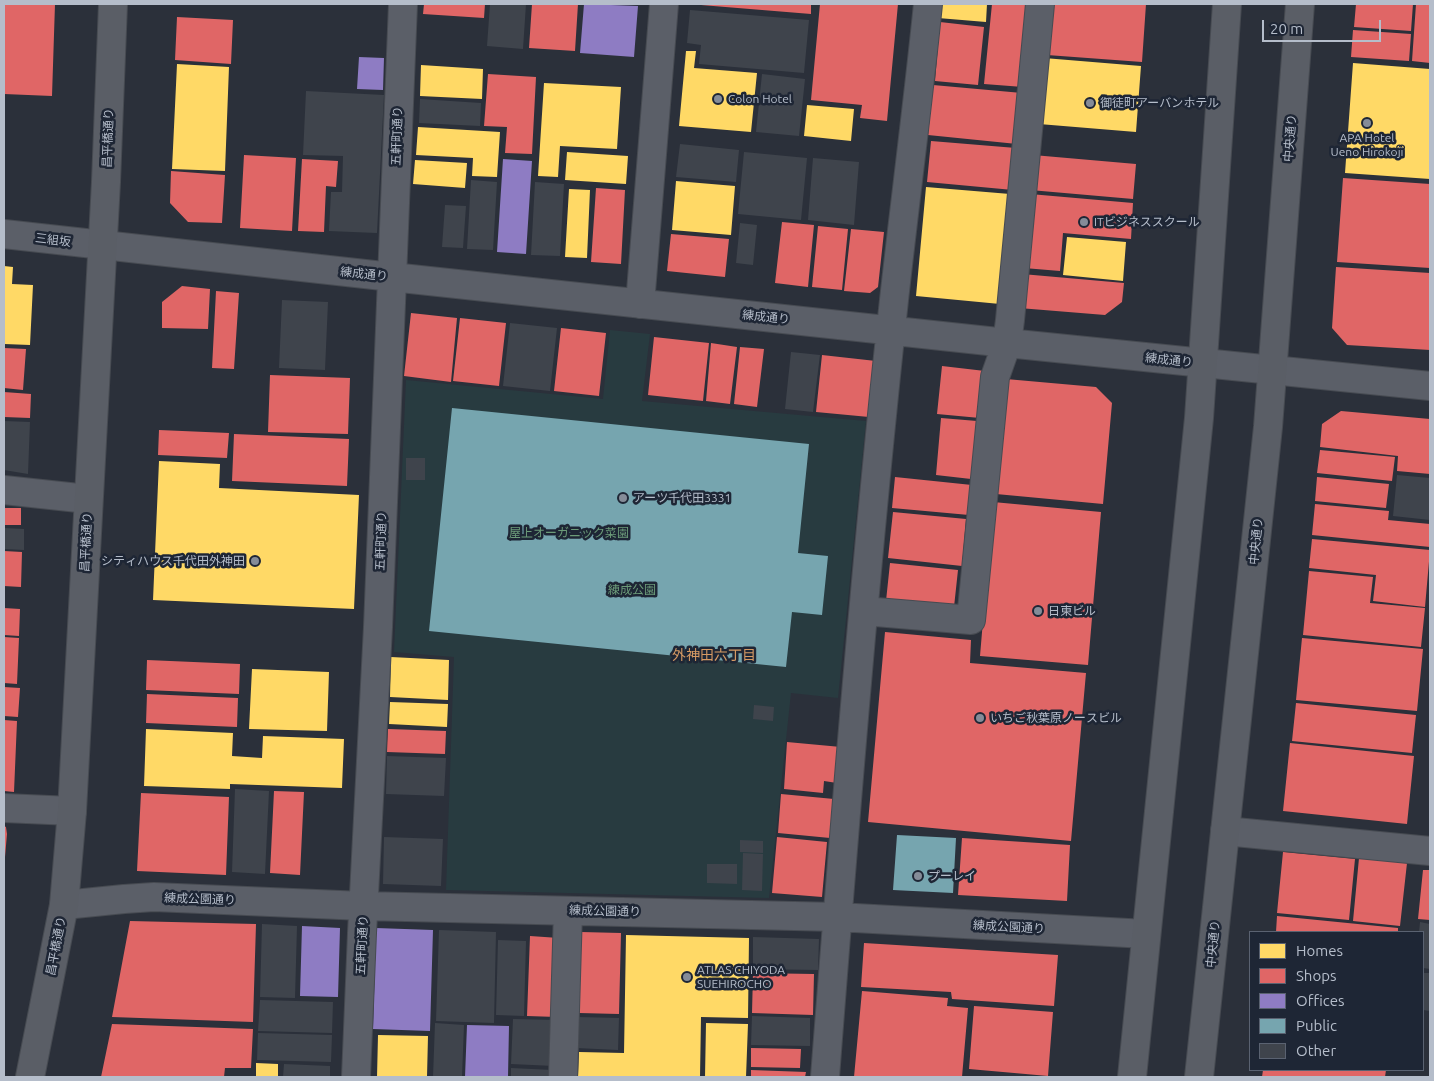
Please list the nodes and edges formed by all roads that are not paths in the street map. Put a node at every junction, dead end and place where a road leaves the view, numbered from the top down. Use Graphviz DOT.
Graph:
graph roads {
  1 [pos="113,4"];
  2 [pos="403,4"];
  3 [pos="664,4"];
  4 [pos="928,4"];
  5 [pos="1040,4"];
  6 [pos="1227,4"];
  7 [pos="1300,4"];
  8 [pos="4,234"];
  9 [pos="102,246"];
  10 [pos="392,277"];
  11 [pos="640,304"];
  12 [pos="891,331"];
  13 [pos="1007,343"];
  14 [pos="1203,364"];
  15 [pos="1273,371"];
  16 [pos="1430,386"];
  17 [pos="4,490"];
  18 [pos="88,499"];
  19 [pos="864,610"];
  20 [pos="4,808"];
  21 [pos="72,811"];
  22 [pos="1225,831"];
  23 [pos="1430,851"];
  24 [pos="64,905"];
  25 [pos="363,906"];
  26 [pos="568,911"];
  27 [pos="837,916"];
  28 [pos="1146,934"];
  29 [pos="30,1077"];
  30 [pos="356,1077"];
  31 [pos="563,1077"];
  32 [pos="825,1077"];
  33 [pos="1132,1077"];
  34 [pos="1199,1077"];
  1 -- 9 [label="main road, 昌平橋通り"];
  2 -- 10 [label="street, 五軒町通り"];
  3 -- 11 [label="street"];
  4 -- 12 [label="street"];
  5 -- 13 [label="street"];
  6 -- 14 [label="main road"];
  7 -- 15 [label="main road, 中央通り"];
  8 -- 9 [label="street, 三組坂"];
  9 -- 10 [label="street, 練成通り"];
  9 -- 18 [label="main road, 昌平橋通り"];
  10 -- 11 [label="street, 練成通り"];
  10 -- 25 [label="street, 五軒町通り"];
  11 -- 12 [label="street, 練成通り"];
  12 -- 13 [label="street, 練成通り"];
  12 -- 19 [label="street"];
  13 -- 14 [label="street, 練成通り"];
  13 -- 19 [label="street"];
  14 -- 15 [label="street, 練成通り"];
  14 -- 28 [label="main road"];
  15 -- 16 [label="street, 練成通り"];
  15 -- 22 [label="main road, 中央通り"];
  17 -- 18 [label="street"];
  18 -- 21 [label="main road, 昌平橋通り"];
  19 -- 27 [label="street"];
  20 -- 21 [label="street"];
  21 -- 24 [label="main road, 昌平橋通り"];
  22 -- 23 [label="street"];
  22 -- 34 [label="main road, 中央通り"];
  24 -- 25 [label="street, 練成公園通り"];
  24 -- 29 [label="main road, 昌平橋通り"];
  25 -- 26 [label="street, 練成公園通り"];
  25 -- 30 [label="street, 五軒町通り"];
  26 -- 27 [label="street, 練成公園通り"];
  26 -- 31 [label="street"];
  27 -- 28 [label="street, 練成公園通り"];
  27 -- 32 [label="street"];
  28 -- 33 [label="main road"];
}
